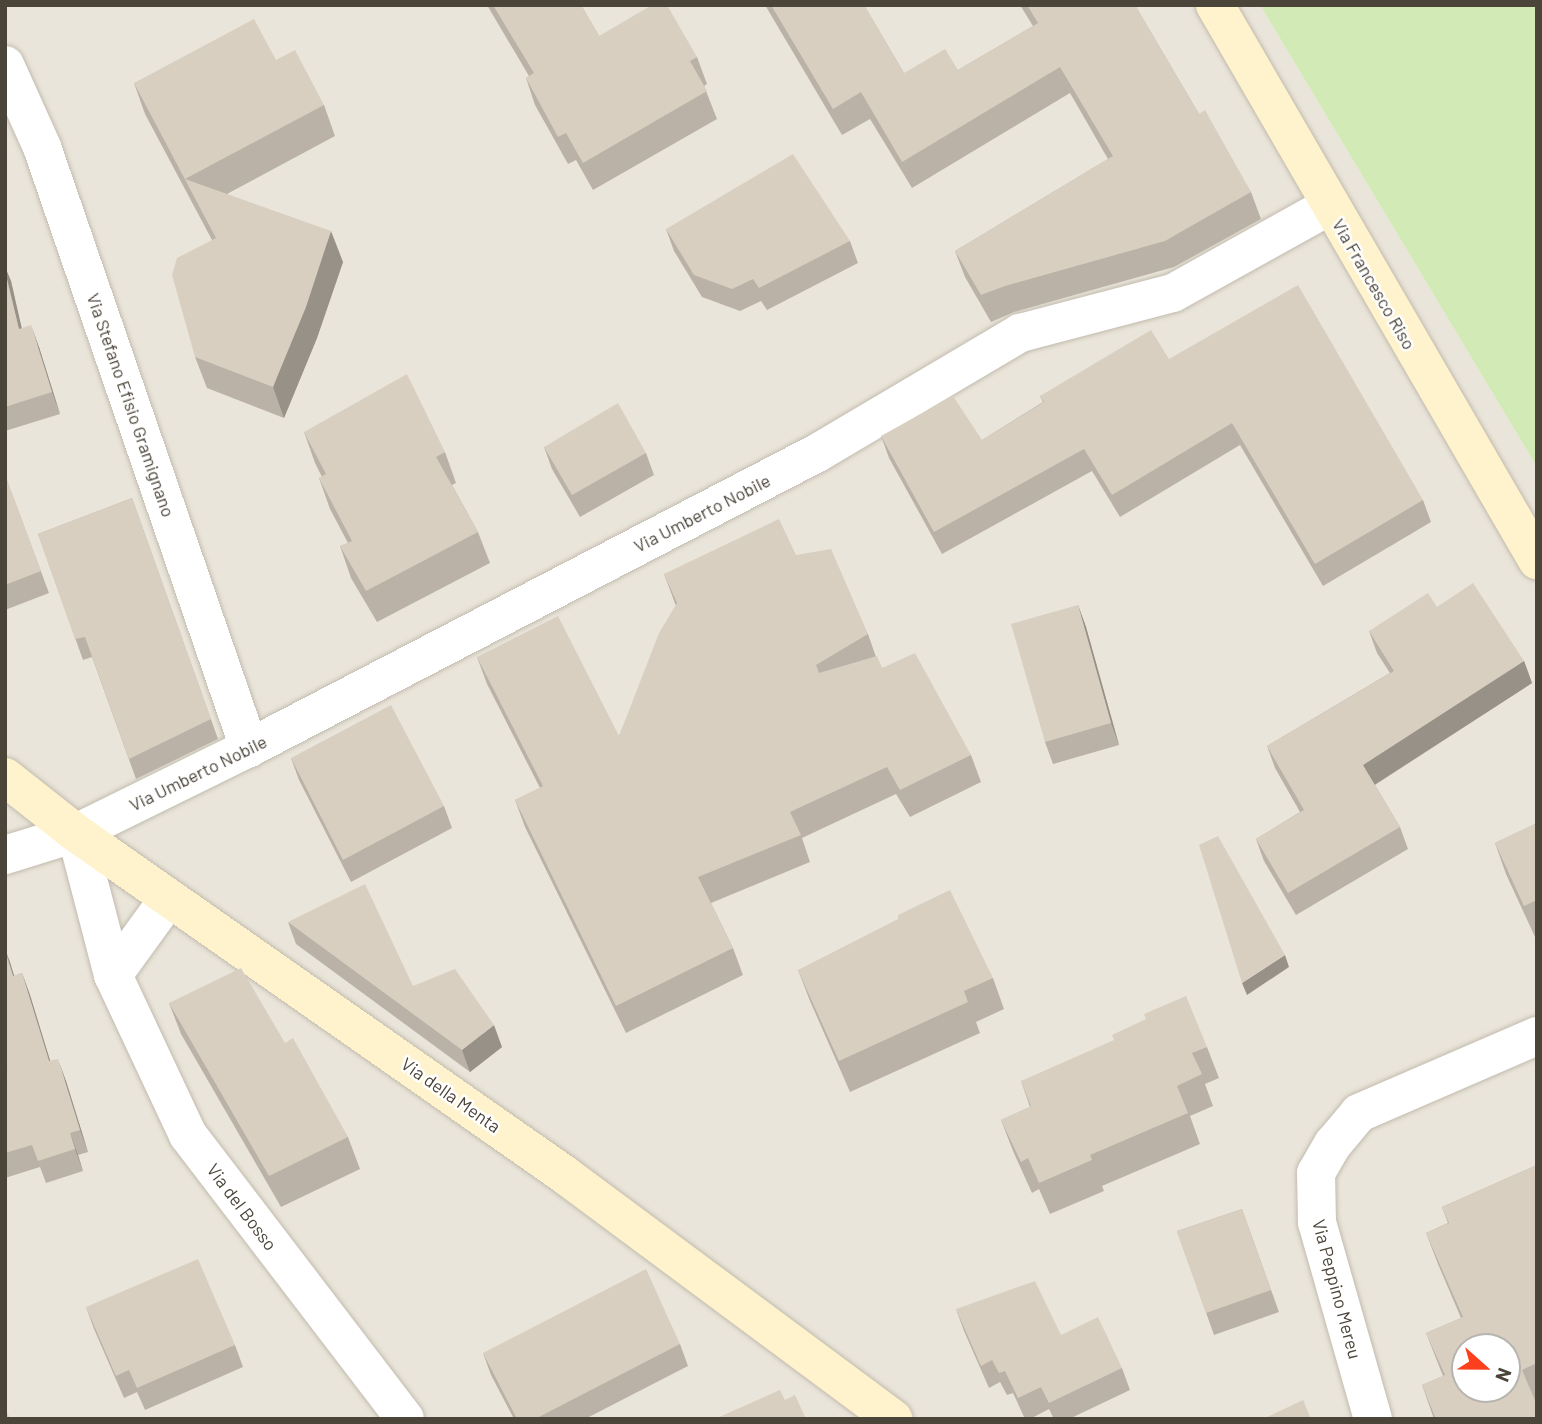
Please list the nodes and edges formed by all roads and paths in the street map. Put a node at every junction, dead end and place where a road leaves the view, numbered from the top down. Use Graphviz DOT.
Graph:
graph roads {
  1 [pos="1215,5"];
  2 [pos="5,65"];
  3 [pos="1329,206"];
  4 [pos="1537,560"];
  5 [pos="249,748"];
  6 [pos="5,777"];
  7 [pos="76,833"];
  8 [pos="5,855"];
  9 [pos="169,898"];
  10 [pos="113,975"];
  11 [pos="1537,1036"];
  12 [pos="405,1419"];
  13 [pos="893,1419"];
  14 [pos="1373,1419"];
  1 -- 3 [label="street, Via Francesco Riso"];
  2 -- 5 [label="street, Via Stefano Efisio Gramignano"];
  3 -- 4 [label="street, Via Francesco Riso"];
  3 -- 5 [label="street, Via Umberto Nobile"];
  5 -- 7 [label="street, Via Umberto Nobile"];
  6 -- 7 [label="street, Via della Menta"];
  7 -- 8 [label="street, Via Umberto Nobile"];
  7 -- 9 [label="street, Via della Menta"];
  7 -- 10 [label="street, Via del Bosso"];
  9 -- 10 [label="street"];
  9 -- 13 [label="street, Via della Menta"];
  10 -- 12 [label="street, Via del Bosso"];
  11 -- 14 [label="street, Via Peppino Mereu"];
}
